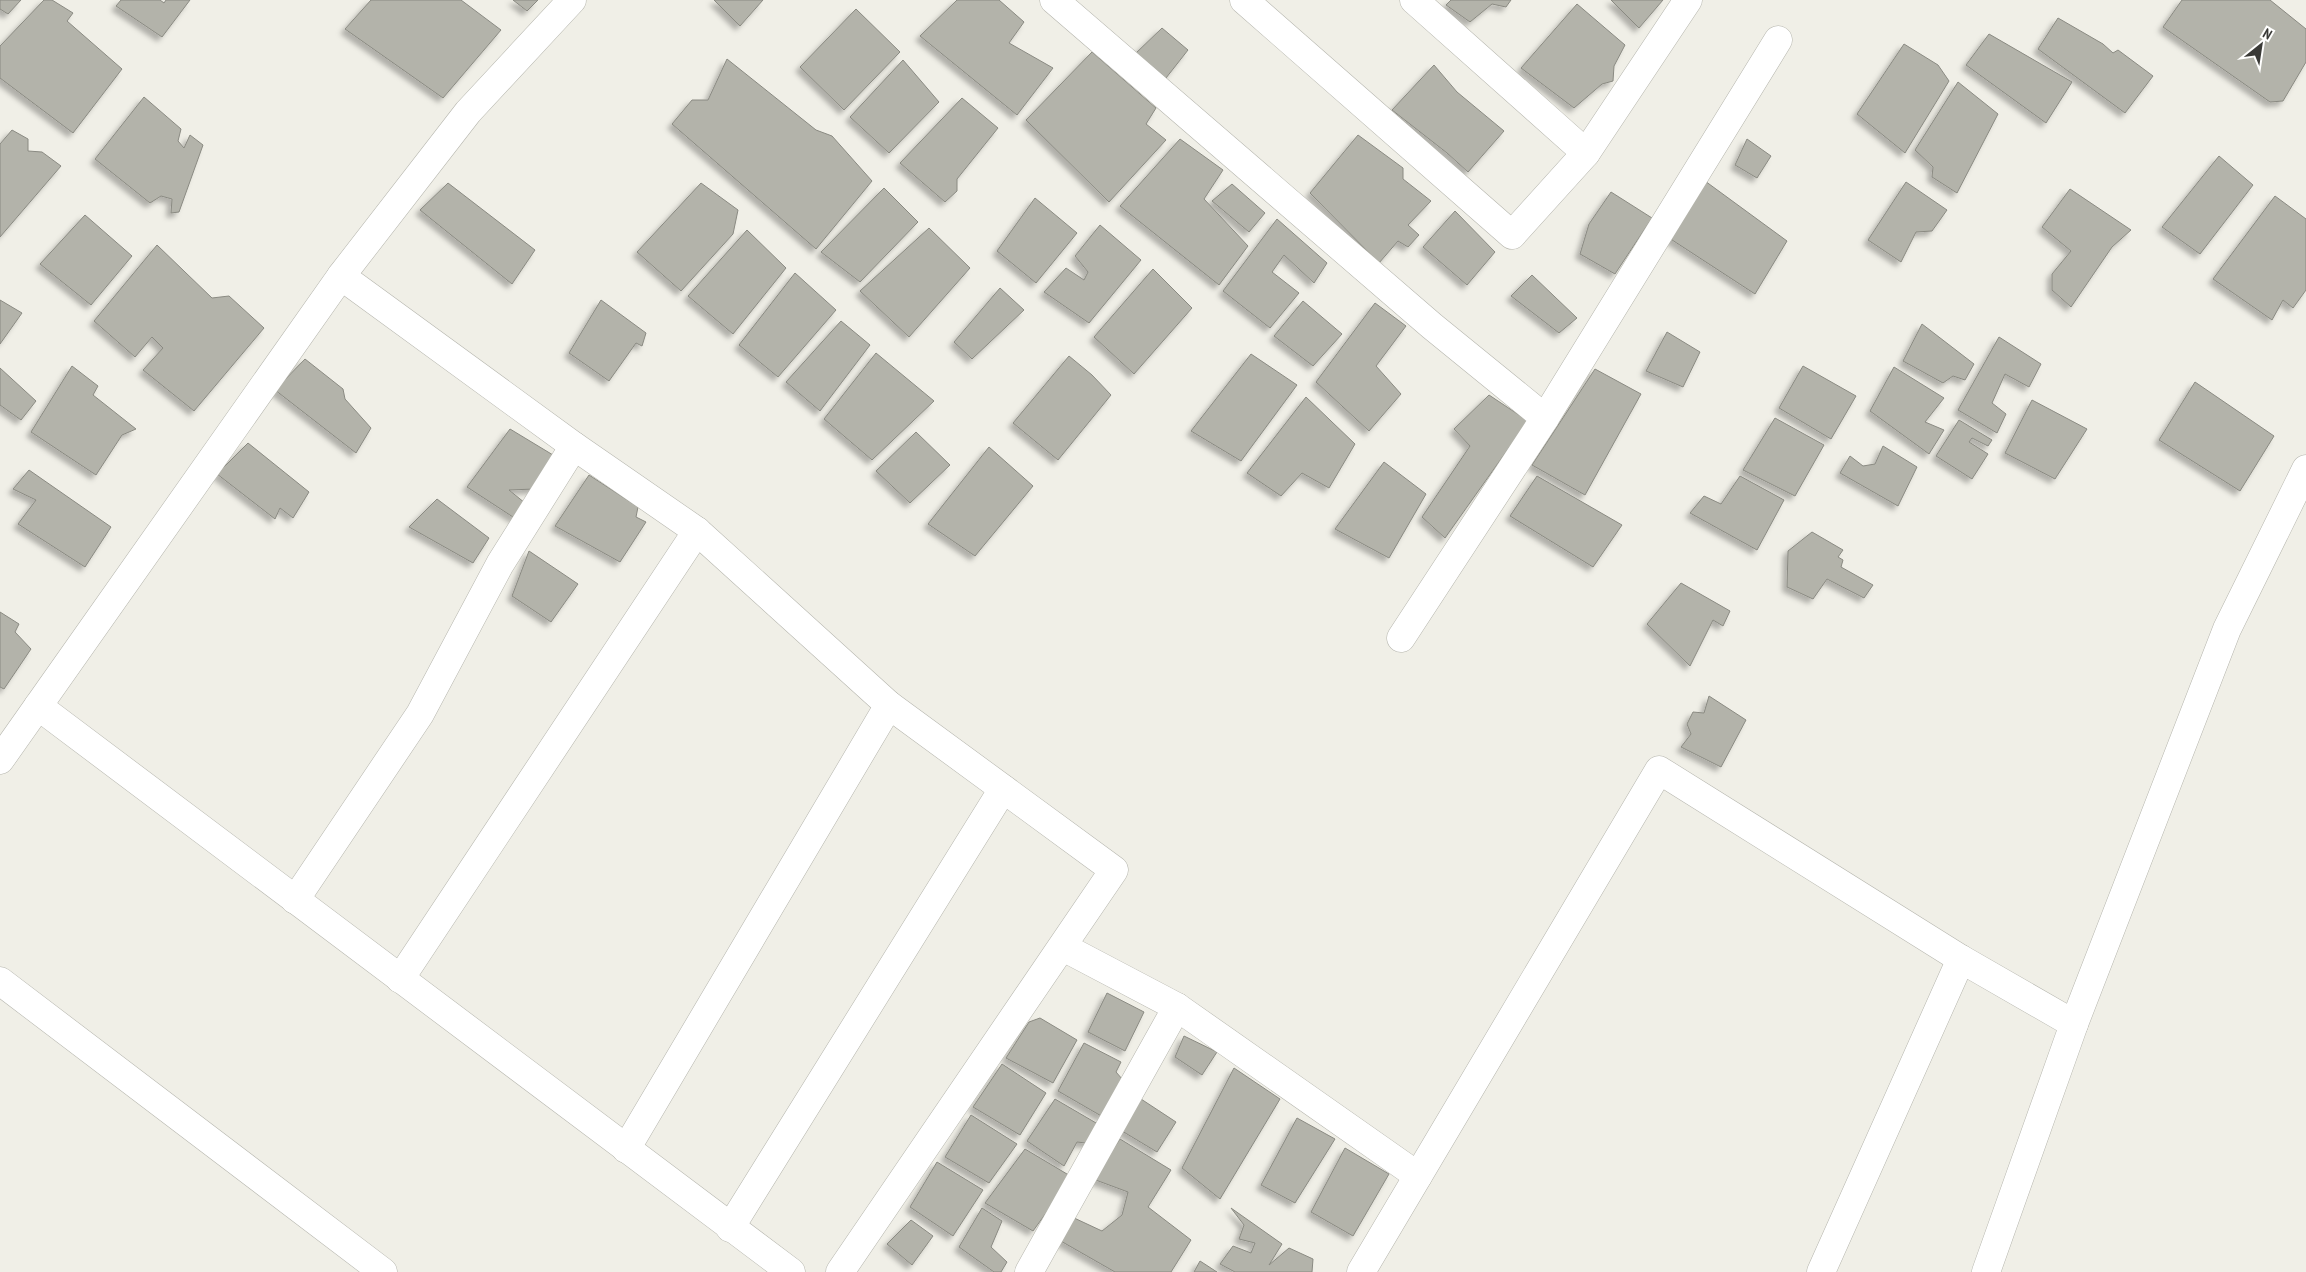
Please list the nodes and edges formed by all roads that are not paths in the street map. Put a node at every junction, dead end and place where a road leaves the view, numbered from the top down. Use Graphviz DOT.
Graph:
graph roads {
  1 [pos="572,0"];
  2 [pos="1054,0"];
  3 [pos="1244,0"];
  4 [pos="1414,0"];
  5 [pos="1688,0"];
  6 [pos="1778,40"];
  7 [pos="1586,153"];
  8 [pos="341,276"];
  9 [pos="1545,418"];
  10 [pos="574,446"];
  11 [pos="2306,470"];
  12 [pos="697,532"];
  13 [pos="1401,638"];
  14 [pos="889,705"];
  15 [pos="38,706"];
  16 [pos="0,760"];
  17 [pos="1003,789"];
  18 [pos="295,900"];
  19 [pos="1064,947"];
  20 [pos="1962,959"];
  21 [pos="400,979"];
  22 [pos="0,981"];
  23 [pos="1177,1007"];
  24 [pos="2074,1024"];
  25 [pos="626,1149"];
  26 [pos="1418,1176"];
  27 [pos="730,1228"];
  28 [pos="383,1272"];
  29 [pos="791,1272"];
  30 [pos="840,1272"];
  31 [pos="1029,1272"];
  32 [pos="1361,1272"];
  33 [pos="1821,1272"];
  34 [pos="1986,1272"];
  1 -- 8 [label="street"];
  2 -- 9 [label="street"];
  3 -- 7 [label="street"];
  4 -- 7 [label="street"];
  5 -- 7 [label="street"];
  6 -- 9 [label="street"];
  8 -- 10 [label="street"];
  8 -- 15 [label="street"];
  9 -- 13 [label="street"];
  10 -- 12 [label="street"];
  10 -- 18 [label="street"];
  11 -- 24 [label="street"];
  12 -- 14 [label="street"];
  12 -- 21 [label="street"];
  14 -- 17 [label="street"];
  14 -- 25 [label="street"];
  15 -- 16 [label="street"];
  15 -- 18 [label="street"];
  17 -- 19 [label="street"];
  17 -- 27 [label="street"];
  18 -- 21 [label="street"];
  19 -- 23 [label="street"];
  19 -- 30 [label="street"];
  20 -- 24 [label="street"];
  20 -- 26 [label="street"];
  20 -- 33 [label="street"];
  21 -- 25 [label="street"];
  22 -- 28 [label="street"];
  23 -- 26 [label="street"];
  23 -- 31 [label="street"];
  24 -- 34 [label="street"];
  25 -- 27 [label="street"];
  26 -- 32 [label="street"];
  27 -- 29 [label="street"];
}
